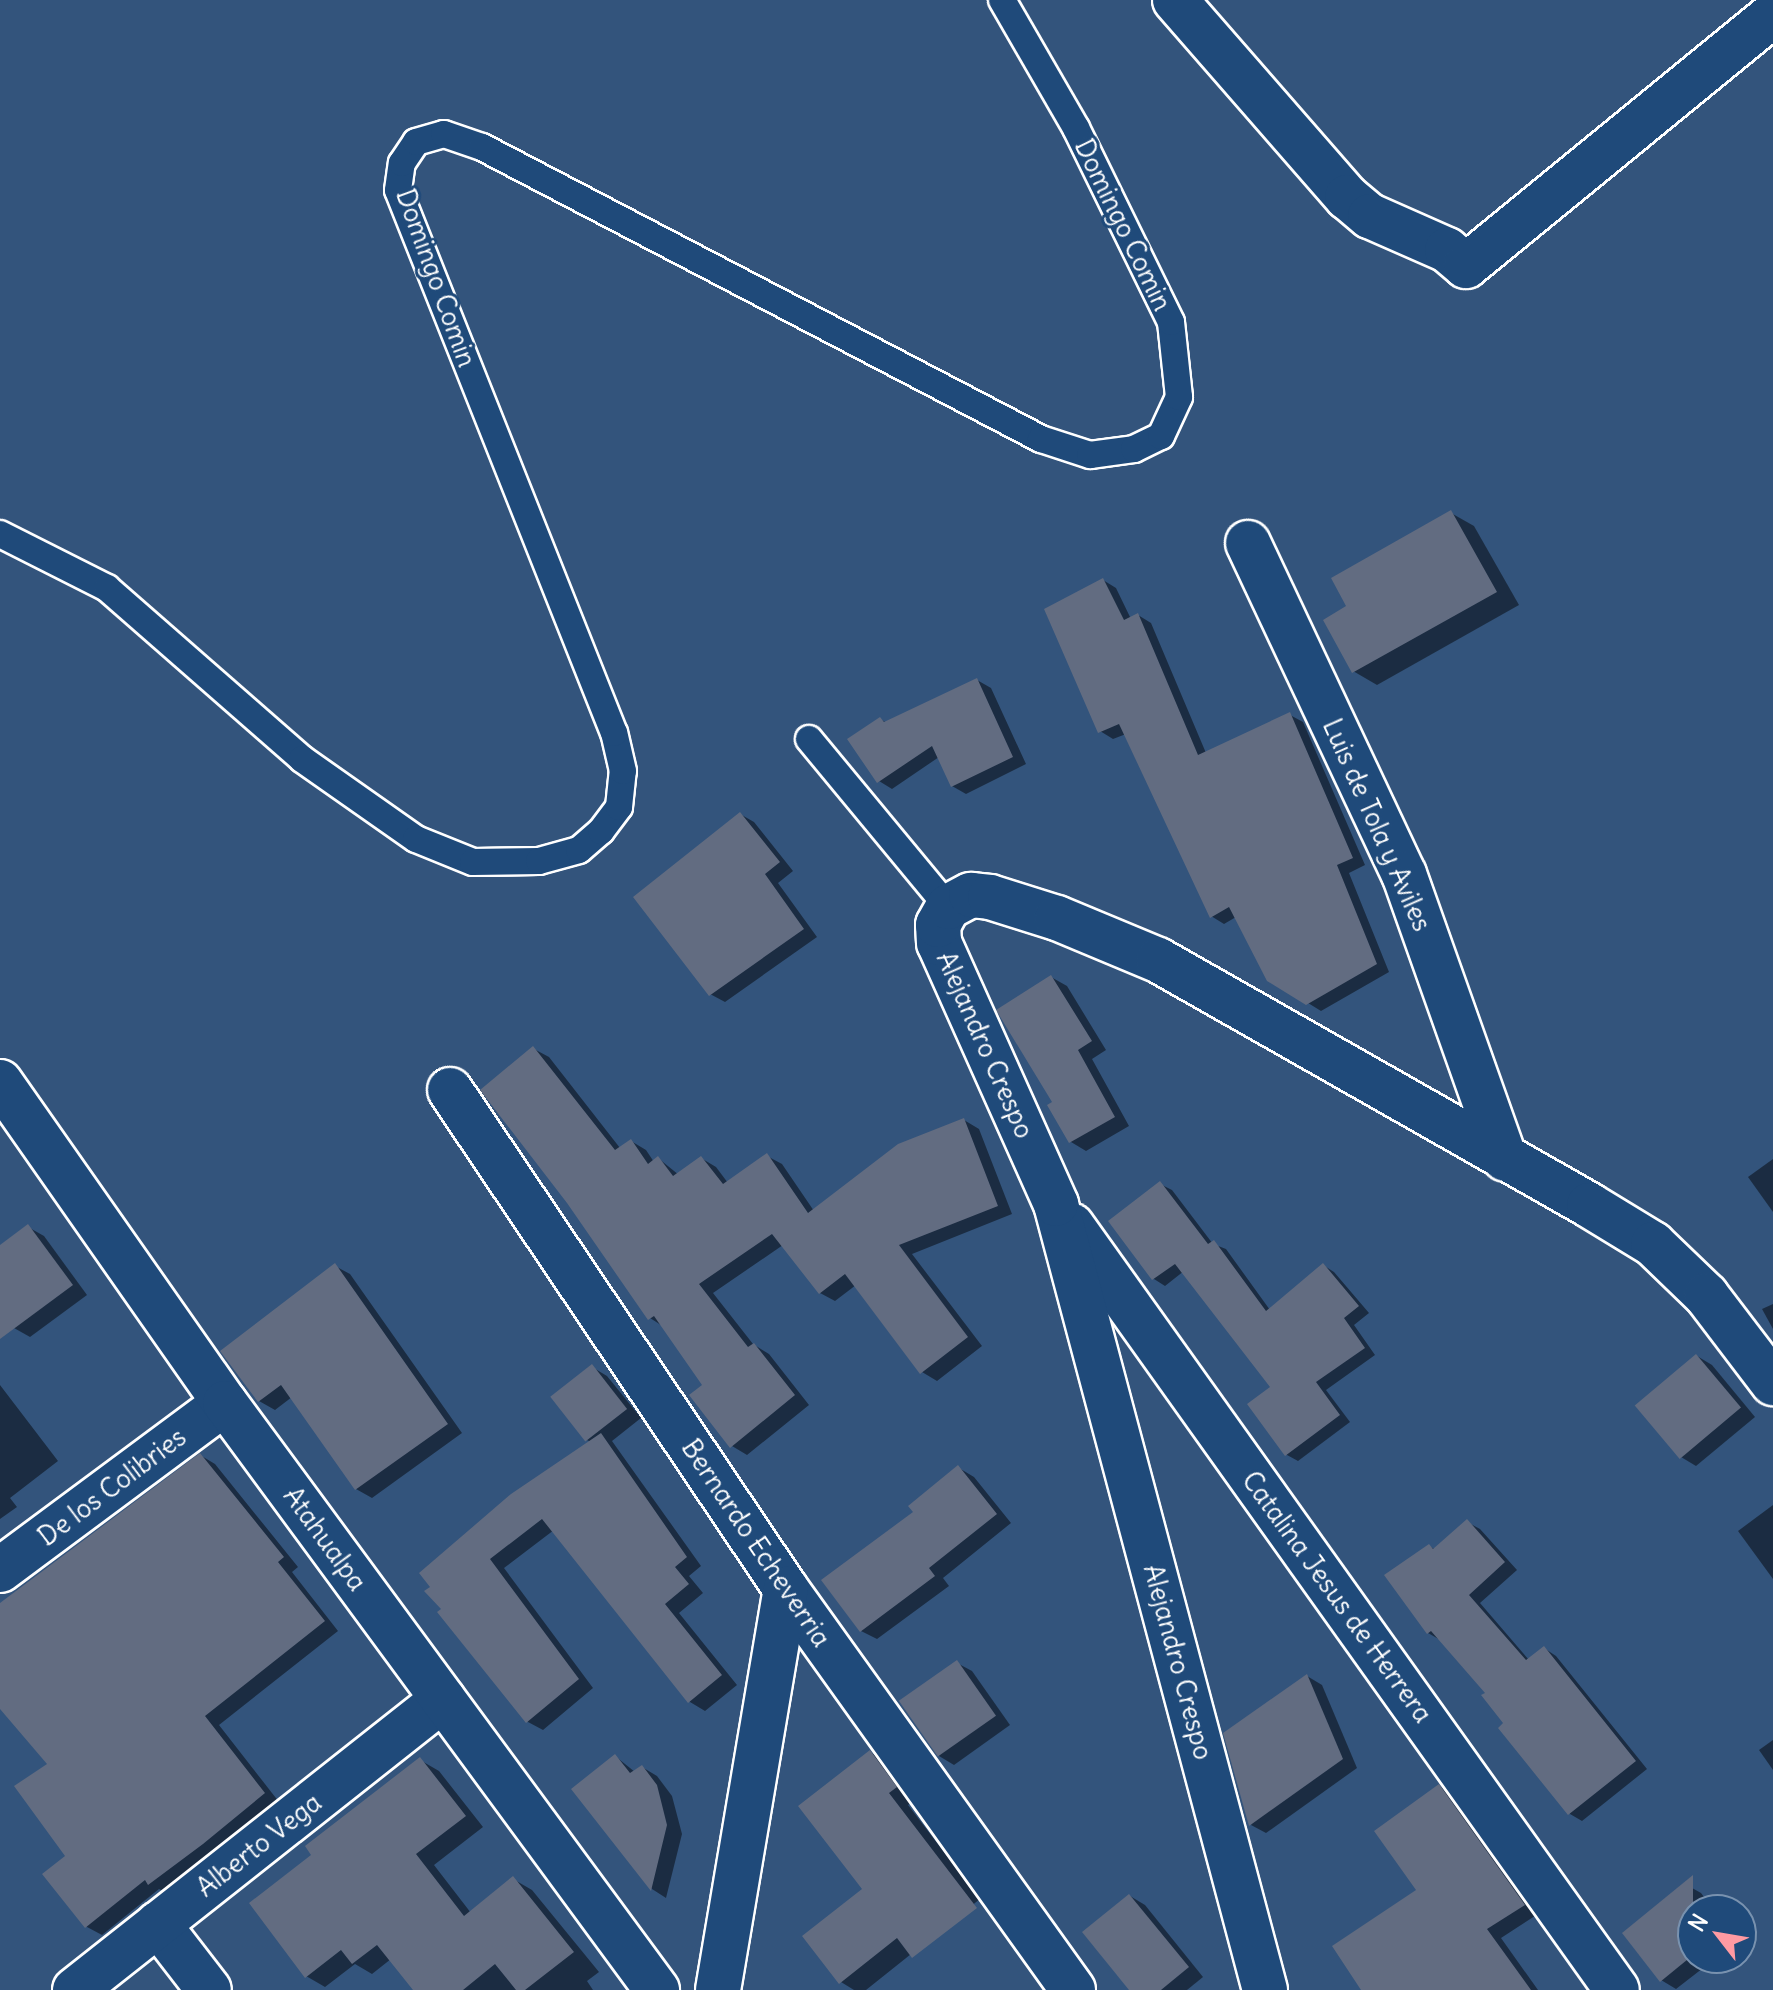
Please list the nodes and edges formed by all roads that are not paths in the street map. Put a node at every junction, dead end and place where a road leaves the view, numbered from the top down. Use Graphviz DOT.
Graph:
graph roads {
  1 [pos="1002,0"];
  2 [pos="1184,3"];
  3 [pos="1773,15"];
  4 [pos="0,534"];
  5 [pos="1248,543"];
  6 [pos="809,739"];
  7 [pos="948,907"];
  8 [pos="0,1082"];
  9 [pos="450,1090"];
  10 [pos="1505,1159"];
  11 [pos="1056,1204"];
  12 [pos="1773,1383"];
  13 [pos="225,1403"];
  14 [pos="0,1570"];
  15 [pos="786,1589"];
  16 [pos="443,1699"];
  17 [pos="158,1924"];
  18 [pos="75,1990"];
  19 [pos="209,1990"];
  20 [pos="657,1990"];
  21 [pos="718,1990"];
  22 [pos="1073,1990"];
  23 [pos="1265,1990"];
  24 [pos="1617,1990"];
  1 -- 4 [label="lane, Domingo Comin"];
  2 -- 3 [label="street"];
  5 -- 10 [label="street, Luis de Tola y Aviles"];
  6 -- 7 [label="lane"];
  7 -- 10 [label="street"];
  7 -- 11 [label="street, Alejandro Crespo"];
  8 -- 13 [label="street, Atahualpa"];
  9 -- 15 [label="street, Bernardo Echeverria"];
  10 -- 12 [label="street"];
  11 -- 23 [label="street, Alejandro Crespo"];
  11 -- 24 [label="street, Catalina Jesus de Herrera"];
  13 -- 14 [label="street, De los Colibries"];
  13 -- 16 [label="street, Atahualpa"];
  15 -- 21 [label="street"];
  15 -- 22 [label="street, Bernardo Echeverria"];
  16 -- 17 [label="street, Alberto Vega"];
  16 -- 20 [label="street, Atahualpa"];
  17 -- 18 [label="street, Alberto Vega"];
  17 -- 19 [label="street"];
}
